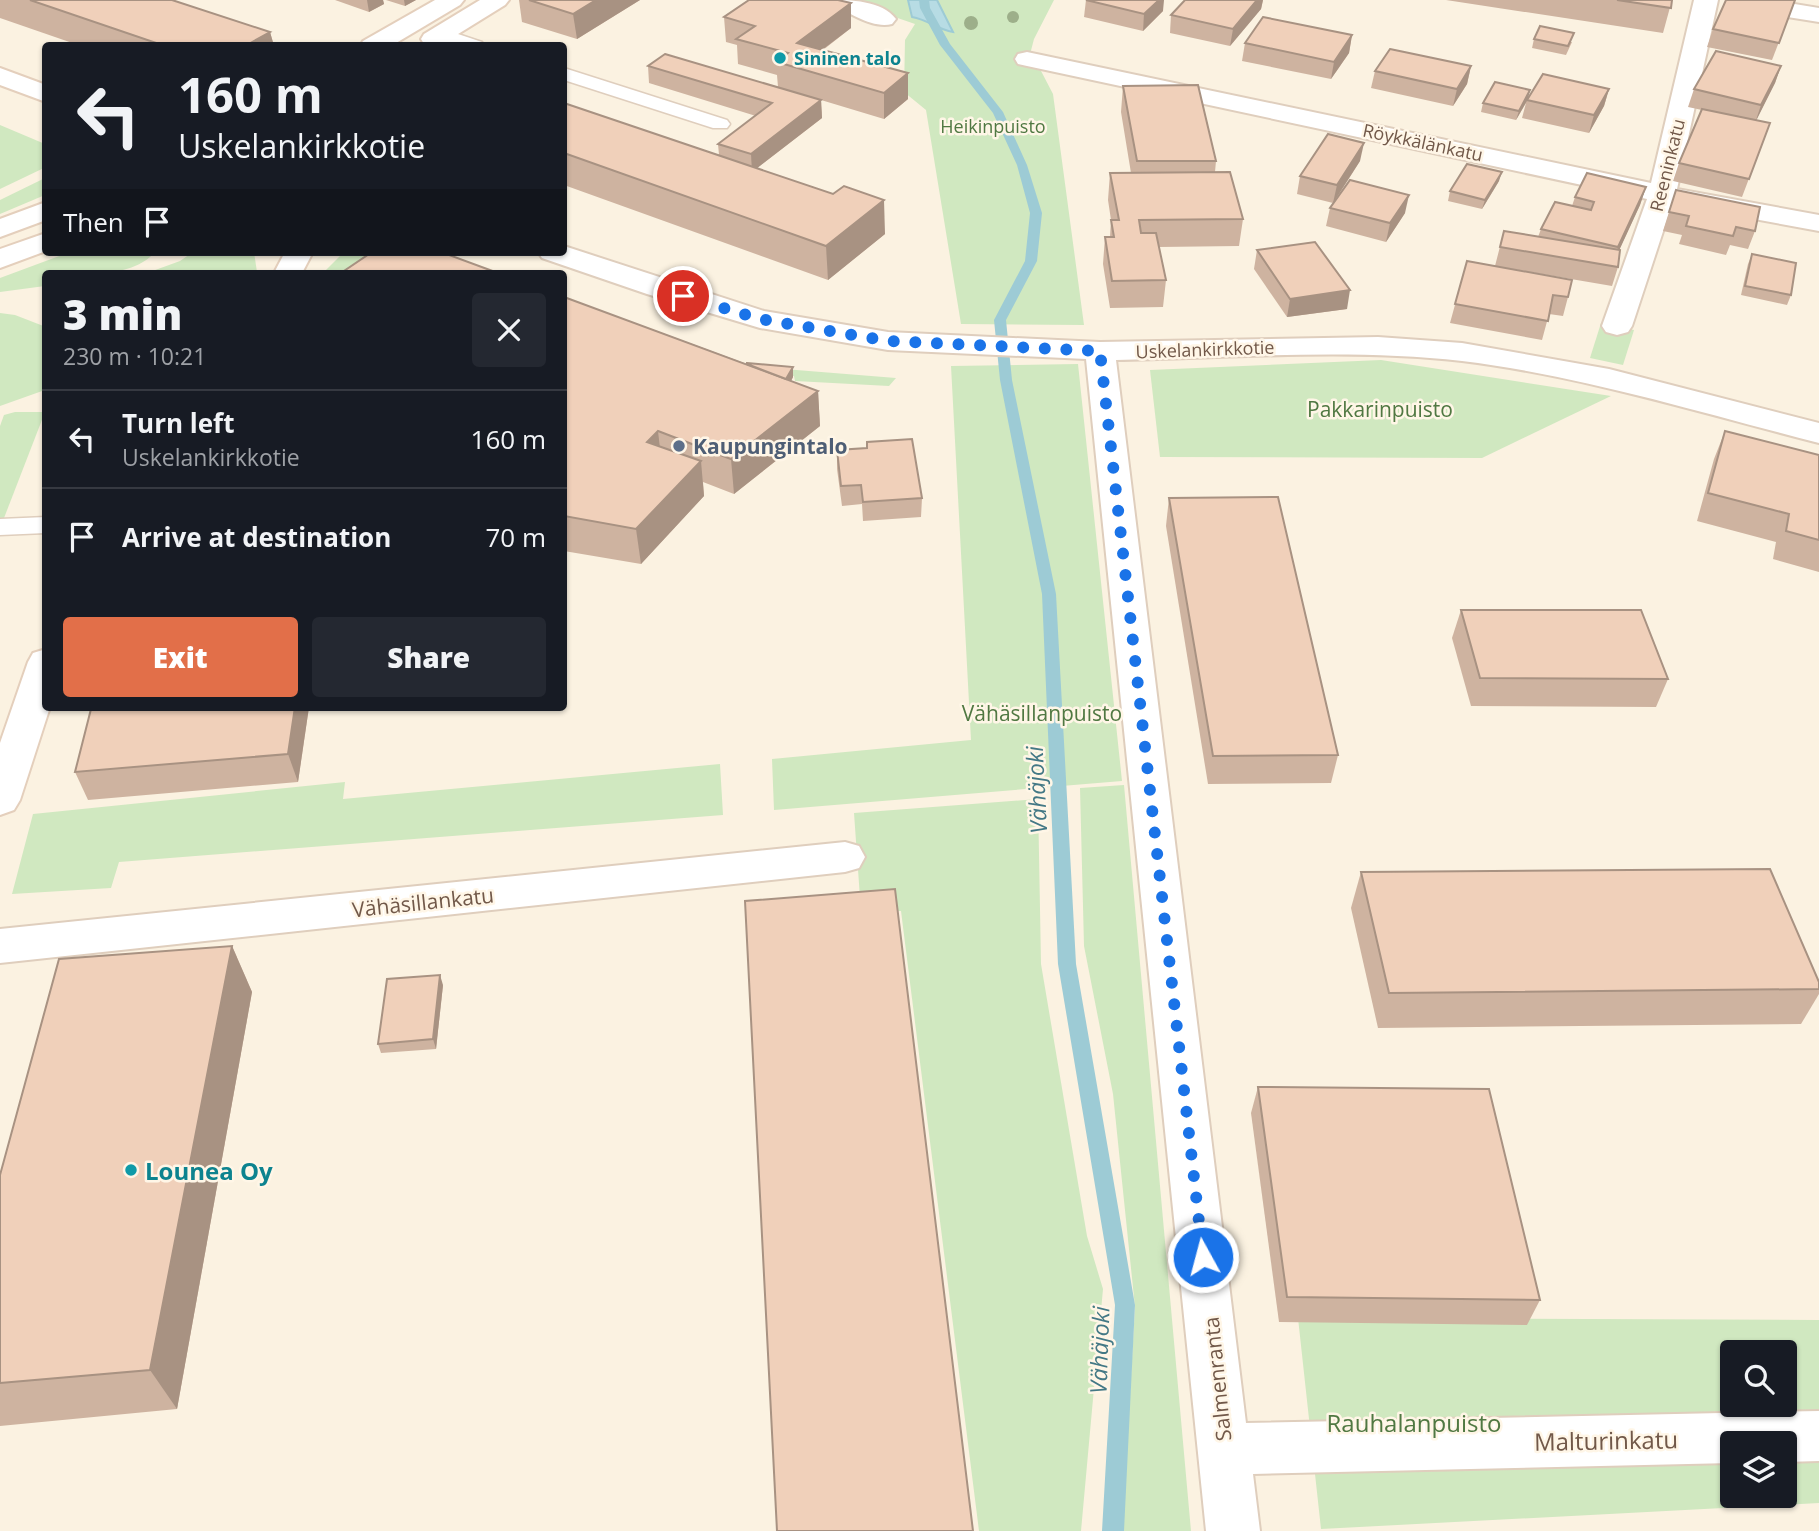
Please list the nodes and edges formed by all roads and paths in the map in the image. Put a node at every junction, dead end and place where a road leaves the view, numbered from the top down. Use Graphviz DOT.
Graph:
graph roads {
  1 [pos="452,0"];
  2 [pos="496,0"];
  3 [pos="841,0"];
  4 [pos="1706,0"];
  5 [pos="1725,0"];
  6 [pos="1819,15"];
  7 [pos="884,19"];
  8 [pos="431,40"];
  9 [pos="379,42"];
  10 [pos="1027,59"];
  11 [pos="567,75"];
  12 [pos="4,82"];
  13 [pos="42,93"];
  14 [pos="720,124"];
  15 [pos="1662,194"];
  16 [pos="42,212"];
  17 [pos="1819,223"];
  18 [pos="0,229"];
  19 [pos="42,244"];
  20 [pos="564,256"];
  21 [pos="0,260"];
  22 [pos="1617,326"];
  23 [pos="1100,351"];
  24 [pos="1819,433"];
  25 [pos="42,525"];
  26 [pos="0,527"];
  27 [pos="42,674"];
  28 [pos="0,800"];
  29 [pos="845,857"];
  30 [pos="0,946"];
  31 [pos="1819,1436"];
  32 [pos="1225,1449"];
  33 [pos="1233,1531"];
  1 -- 9 [label="street"];
  2 -- 8 [label="street"];
  3 -- 7 [label="street"];
  4 -- 15 [label="street, Reeninkatu"];
  5 -- 6 [label="street"];
  10 -- 15 [label="street, Röykkälänkatu"];
  11 -- 14 [label="lane"];
  12 -- 13 [label="street"];
  15 -- 17 [label="street, Röykkälänkatu"];
  15 -- 22 [label="street, Reeninkatu"];
  16 -- 18 [label="street"];
  19 -- 21 [label="street"];
  20 -- 23 [label="street, Uskelankirkkotie"];
  23 -- 24 [label="street, Uskelankirkkotie"];
  23 -- 32 [label="street, Salmenranta"];
  25 -- 26 [label="lane"];
  27 -- 28 [label="street"];
  29 -- 30 [label="street, Vähäsillankatu"];
  31 -- 32 [label="street, Malturinkatu"];
  32 -- 33 [label="street, Salmenranta"];
}
